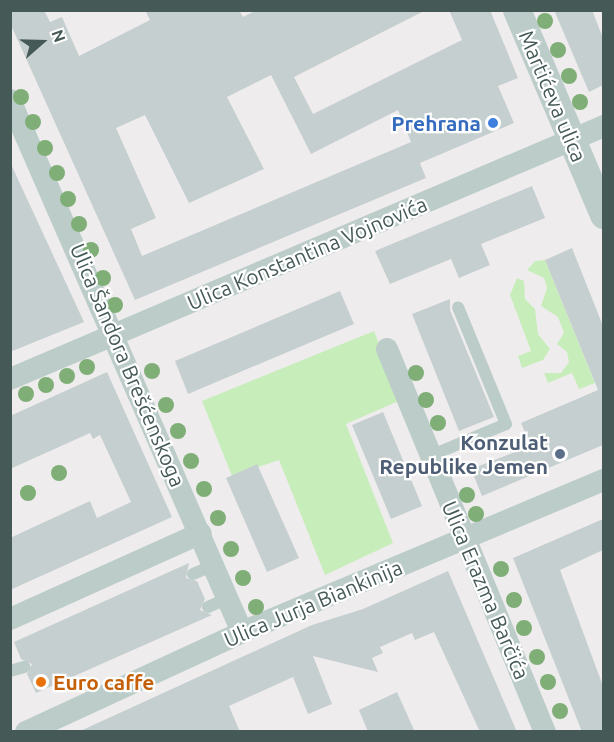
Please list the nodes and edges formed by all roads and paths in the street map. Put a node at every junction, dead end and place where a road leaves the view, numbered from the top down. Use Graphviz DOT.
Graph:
graph roads {
  1 [pos="517,10"];
  2 [pos="10,100"];
  3 [pos="603,126"];
  4 [pos="572,140"];
  5 [pos="603,215"];
  6 [pos="458,308"];
  7 [pos="117,335"];
  8 [pos="387,349"];
  9 [pos="10,379"];
  10 [pos="430,456"];
  11 [pos="603,480"];
  12 [pos="201,533"];
  13 [pos="464,539"];
  14 [pos="10,619"];
  15 [pos="242,632"];
  16 [pos="24,667"];
  17 [pos="10,672"];
  18 [pos="26,732"];
  19 [pos="545,732"];
  1 -- 4 [label="street, Martićeva ulica"];
  2 -- 7 [label="street, Ulica Šandora Brešćenskoga"];
  3 -- 4 [label="street, Ulica Konstantina Vojnovića"];
  4 -- 5 [label="street, Martićeva ulica"];
  4 -- 7 [label="street, Ulica Konstantina Vojnovića"];
  6 -- 10 [label="lane"];
  7 -- 9 [label="street, Ulica Konstantina Vojnovića"];
  7 -- 12 [label="street, Ulica Šandora Brešćenskoga"];
  8 -- 10 [label="street, Ulica Erazma Barčića"];
  10 -- 13 [label="street, Ulica Erazma Barčića"];
  11 -- 13 [label="street, Ulica Jurja Biankinija"];
  12 -- 14 [label="street"];
  12 -- 15 [label="street, Ulica Šandora Brešćenskoga"];
  13 -- 15 [label="street, Ulica Jurja Biankinija"];
  13 -- 19 [label="street, Ulica Erazma Barčića"];
  15 -- 18 [label="street, Ulica Jurja Biankinija"];
  16 -- 17 [label="lane"];
}
